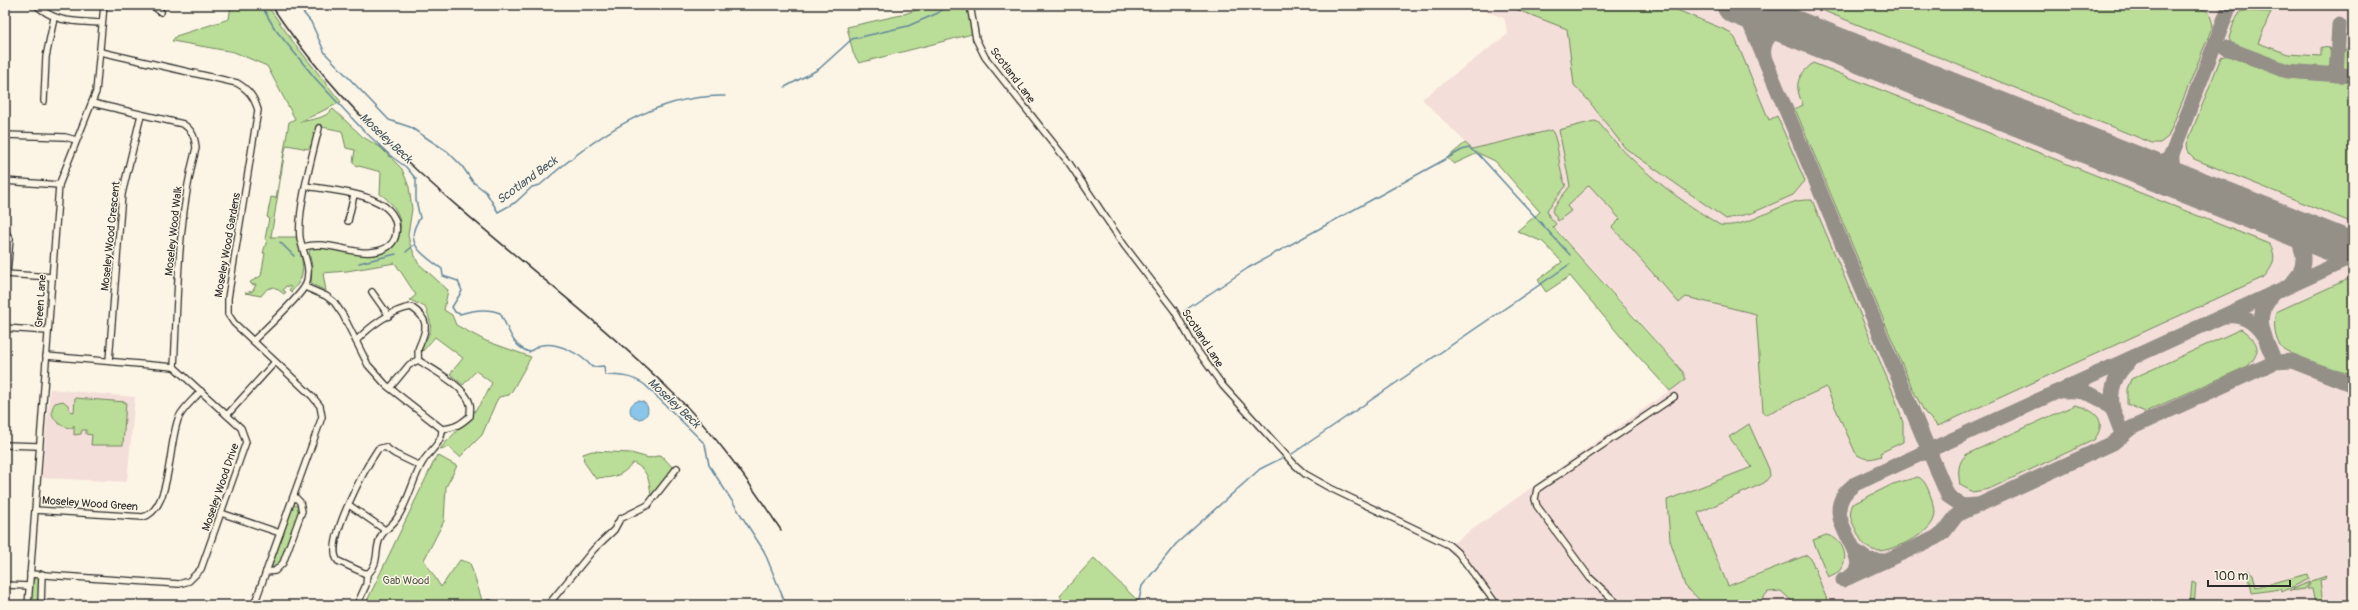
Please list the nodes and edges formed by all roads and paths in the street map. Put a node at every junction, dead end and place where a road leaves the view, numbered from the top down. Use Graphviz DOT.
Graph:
graph roads {
  1 [pos="36,5"];
  2 [pos="104,5"];
  3 [pos="152,5"];
  4 [pos="970,5"];
  5 [pos="161,12"];
  6 [pos="54,18"];
  7 [pos="102,23"];
  8 [pos="101,52"];
  9 [pos="44,101"];
  10 [pos="92,103"];
  11 [pos="141,114"];
  12 [pos="319,128"];
  13 [pos="5,135"];
  14 [pos="76,140"];
  15 [pos="5,181"];
  16 [pos="59,186"];
  17 [pos="306,186"];
  18 [pos="354,195"];
  19 [pos="348,221"];
  20 [pos="5,231"];
  21 [pos="303,247"];
  22 [pos="6,274"];
  23 [pos="52,277"];
  24 [pos="305,286"];
  25 [pos="372,292"];
  26 [pos="389,316"];
  27 [pos="5,328"];
  28 [pos="48,331"];
  29 [pos="356,340"];
  30 [pos="253,342"];
  31 [pos="46,356"];
  32 [pos="418,360"];
  33 [pos="110,361"];
  34 [pos="275,362"];
  35 [pos="174,367"];
  36 [pos="390,388"];
  37 [pos="201,391"];
  38 [pos="1674,397"];
  39 [pos="227,415"];
  40 [pos="442,429"];
  41 [pos="5,445"];
  42 [pos="39,446"];
  43 [pos="420,466"];
  44 [pos="677,468"];
  45 [pos="294,496"];
  46 [pos="349,506"];
  47 [pos="35,510"];
  48 [pos="221,513"];
  49 [pos="385,530"];
  50 [pos="280,533"];
  51 [pos="266,572"];
  52 [pos="30,574"];
  53 [pos="42,574"];
  54 [pos="367,574"];
  55 [pos="5,585"];
  56 [pos="29,586"];
  57 [pos="28,605"];
  58 [pos="40,605"];
  59 [pos="254,605"];
  60 [pos="357,605"];
  61 [pos="482,605"];
  62 [pos="495,605"];
  63 [pos="548,605"];
  64 [pos="1498,605"];
  65 [pos="1619,605"];
  1 -- 6 [label="street"];
  2 -- 7 [label="street, Green Lane"];
  3 -- 5 [label="street"];
  4 -- 64 [label="street, Scotland Lane"];
  6 -- 7 [label="street"];
  6 -- 9 [label="street"];
  7 -- 8 [label="street, Green Lane"];
  8 -- 10 [label="street, Green Lane"];
  8 -- 30 [label="street, Moseley Wood Gardens"];
  10 -- 11 [label="street, Moseley Wood Walk"];
  10 -- 14 [label="street, Green Lane"];
  11 -- 33 [label="street, Moseley Wood Crescent"];
  11 -- 35 [label="street, Moseley Wood Walk"];
  12 -- 17 [label="street"];
  13 -- 14 [label="street"];
  14 -- 16 [label="street, Green Lane"];
  15 -- 16 [label="street"];
  16 -- 23 [label="street, Green Lane"];
  17 -- 18 [label="street"];
  17 -- 21 [label="street"];
  18 -- 19 [label="street"];
  18 -- 21 [label="street"];
  20 -- 22 [label="street"];
  21 -- 24 [label="street"];
  22 -- 23 [label="street"];
  23 -- 28 [label="street, Green Lane"];
  24 -- 29 [label="street"];
  24 -- 30 [label="street"];
  25 -- 26 [label="street"];
  26 -- 29 [label="street"];
  26 -- 32 [label="street"];
  27 -- 28 [label="street"];
  28 -- 31 [label="street, Green Lane"];
  29 -- 36 [label="street"];
  30 -- 34 [label="street, Moseley Wood Gardens"];
  31 -- 33 [label="street"];
  31 -- 42 [label="street, Green Lane"];
  32 -- 36 [label="street"];
  32 -- 40 [label="street"];
  33 -- 35 [label="street"];
  34 -- 39 [label="street"];
  34 -- 45 [label="street, Moseley Wood Gardens"];
  35 -- 37 [label="street, Moseley Wood Drive"];
  36 -- 40 [label="street"];
  37 -- 39 [label="street, Moseley Wood Drive"];
  37 -- 47 [label="street, Moseley Wood Green"];
  38 -- 65 [label="street"];
  39 -- 48 [label="street, Moseley Wood Drive"];
  40 -- 43 [label="street"];
  41 -- 42 [label="street"];
  42 -- 47 [label="street, Green Lane"];
  43 -- 46 [label="street"];
  43 -- 49 [label="street"];
  44 -- 63 [label="street"];
  45 -- 50 [label="street, Moseley Wood Gardens"];
  45 -- 51 [label="street"];
  46 -- 49 [label="street"];
  46 -- 54 [label="street"];
  47 -- 52 [label="street, Green Lane"];
  48 -- 50 [label="street"];
  48 -- 53 [label="street, Moseley Wood Drive"];
  49 -- 54 [label="street"];
  50 -- 51 [label="street, Moseley Wood Gardens"];
  51 -- 59 [label="street, Moseley Wood Gardens"];
  52 -- 53 [label="street, Moseley Wood Drive"];
  52 -- 56 [label="street, Green Lane"];
  53 -- 58 [label="street"];
  54 -- 60 [label="street"];
  55 -- 56 [label="street"];
  56 -- 57 [label="street, Green Lane"];
  61 -- 62 [label="street"];
}
